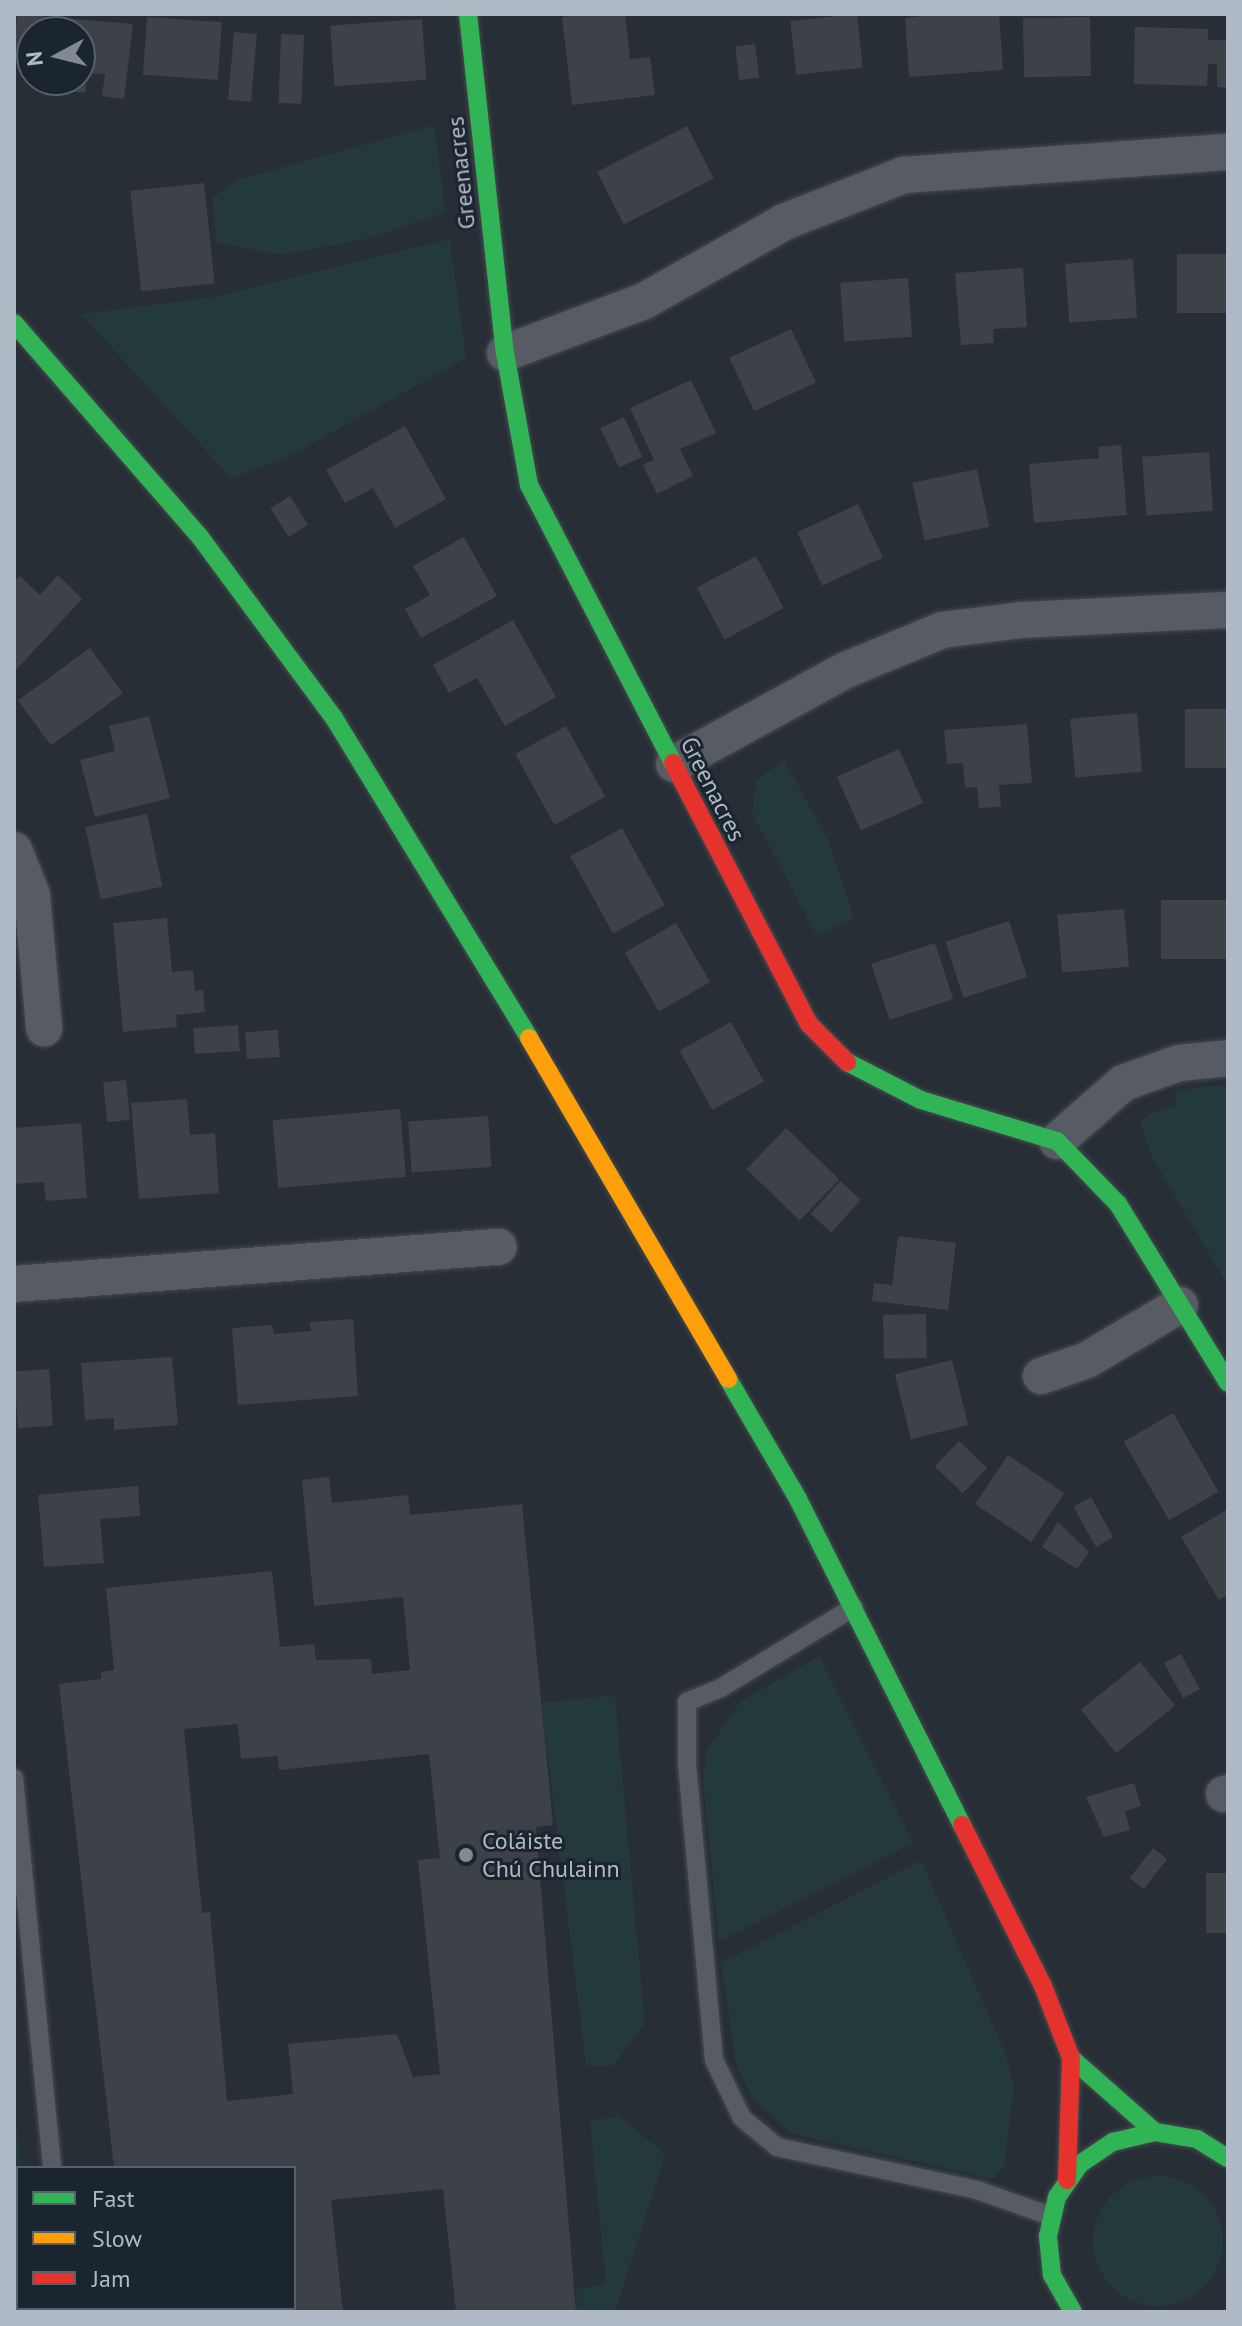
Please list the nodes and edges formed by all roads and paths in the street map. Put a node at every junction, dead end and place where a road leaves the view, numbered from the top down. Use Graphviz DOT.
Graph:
graph roads {
  1 [pos="468,14"];
  2 [pos="1228,152"];
  3 [pos="14,323"];
  4 [pos="505,353"];
  5 [pos="1228,610"];
  6 [pos="674,764"];
  7 [pos="14,850"];
  8 [pos="44,1028"];
  9 [pos="1228,1058"];
  10 [pos="1057,1141"];
  11 [pos="499,1247"];
  12 [pos="14,1284"];
  13 [pos="1180,1305"];
  14 [pos="1041,1376"];
  15 [pos="1228,1383"];
  16 [pos="854,1607"];
  17 [pos="14,1778"];
  18 [pos="1071,2058"];
  19 [pos="1155,2132"];
  20 [pos="1228,2158"];
  21 [pos="52,2166"];
  22 [pos="1067,2180"];
  23 [pos="1051,2216"];
  24 [pos="1052,2275"];
  25 [pos="1043,2312"];
  26 [pos="1073,2312"];
  1 -- 4 [label="street, Greenacres"];
  2 -- 4 [label="street"];
  3 -- 16 [label="street"];
  4 -- 6 [label="street, Greenacres"];
  5 -- 6 [label="street"];
  6 -- 10 [label="street, Greenacres"];
  7 -- 8 [label="street"];
  9 -- 10 [label="street"];
  10 -- 13 [label="street, Greenacres"];
  11 -- 12 [label="street"];
  13 -- 14 [label="street"];
  13 -- 15 [label="street, Greenacres"];
  16 -- 18 [label="street"];
  16 -- 23 [label="lane"];
  17 -- 21 [label="lane"];
  18 -- 19 [label="street"];
  18 -- 22 [label="street"];
  19 -- 20 [label="street"];
  19 -- 22 [label="street"];
  22 -- 23 [label="street"];
  23 -- 24 [label="street"];
  24 -- 25 [label="street"];
  24 -- 26 [label="street"];
}
